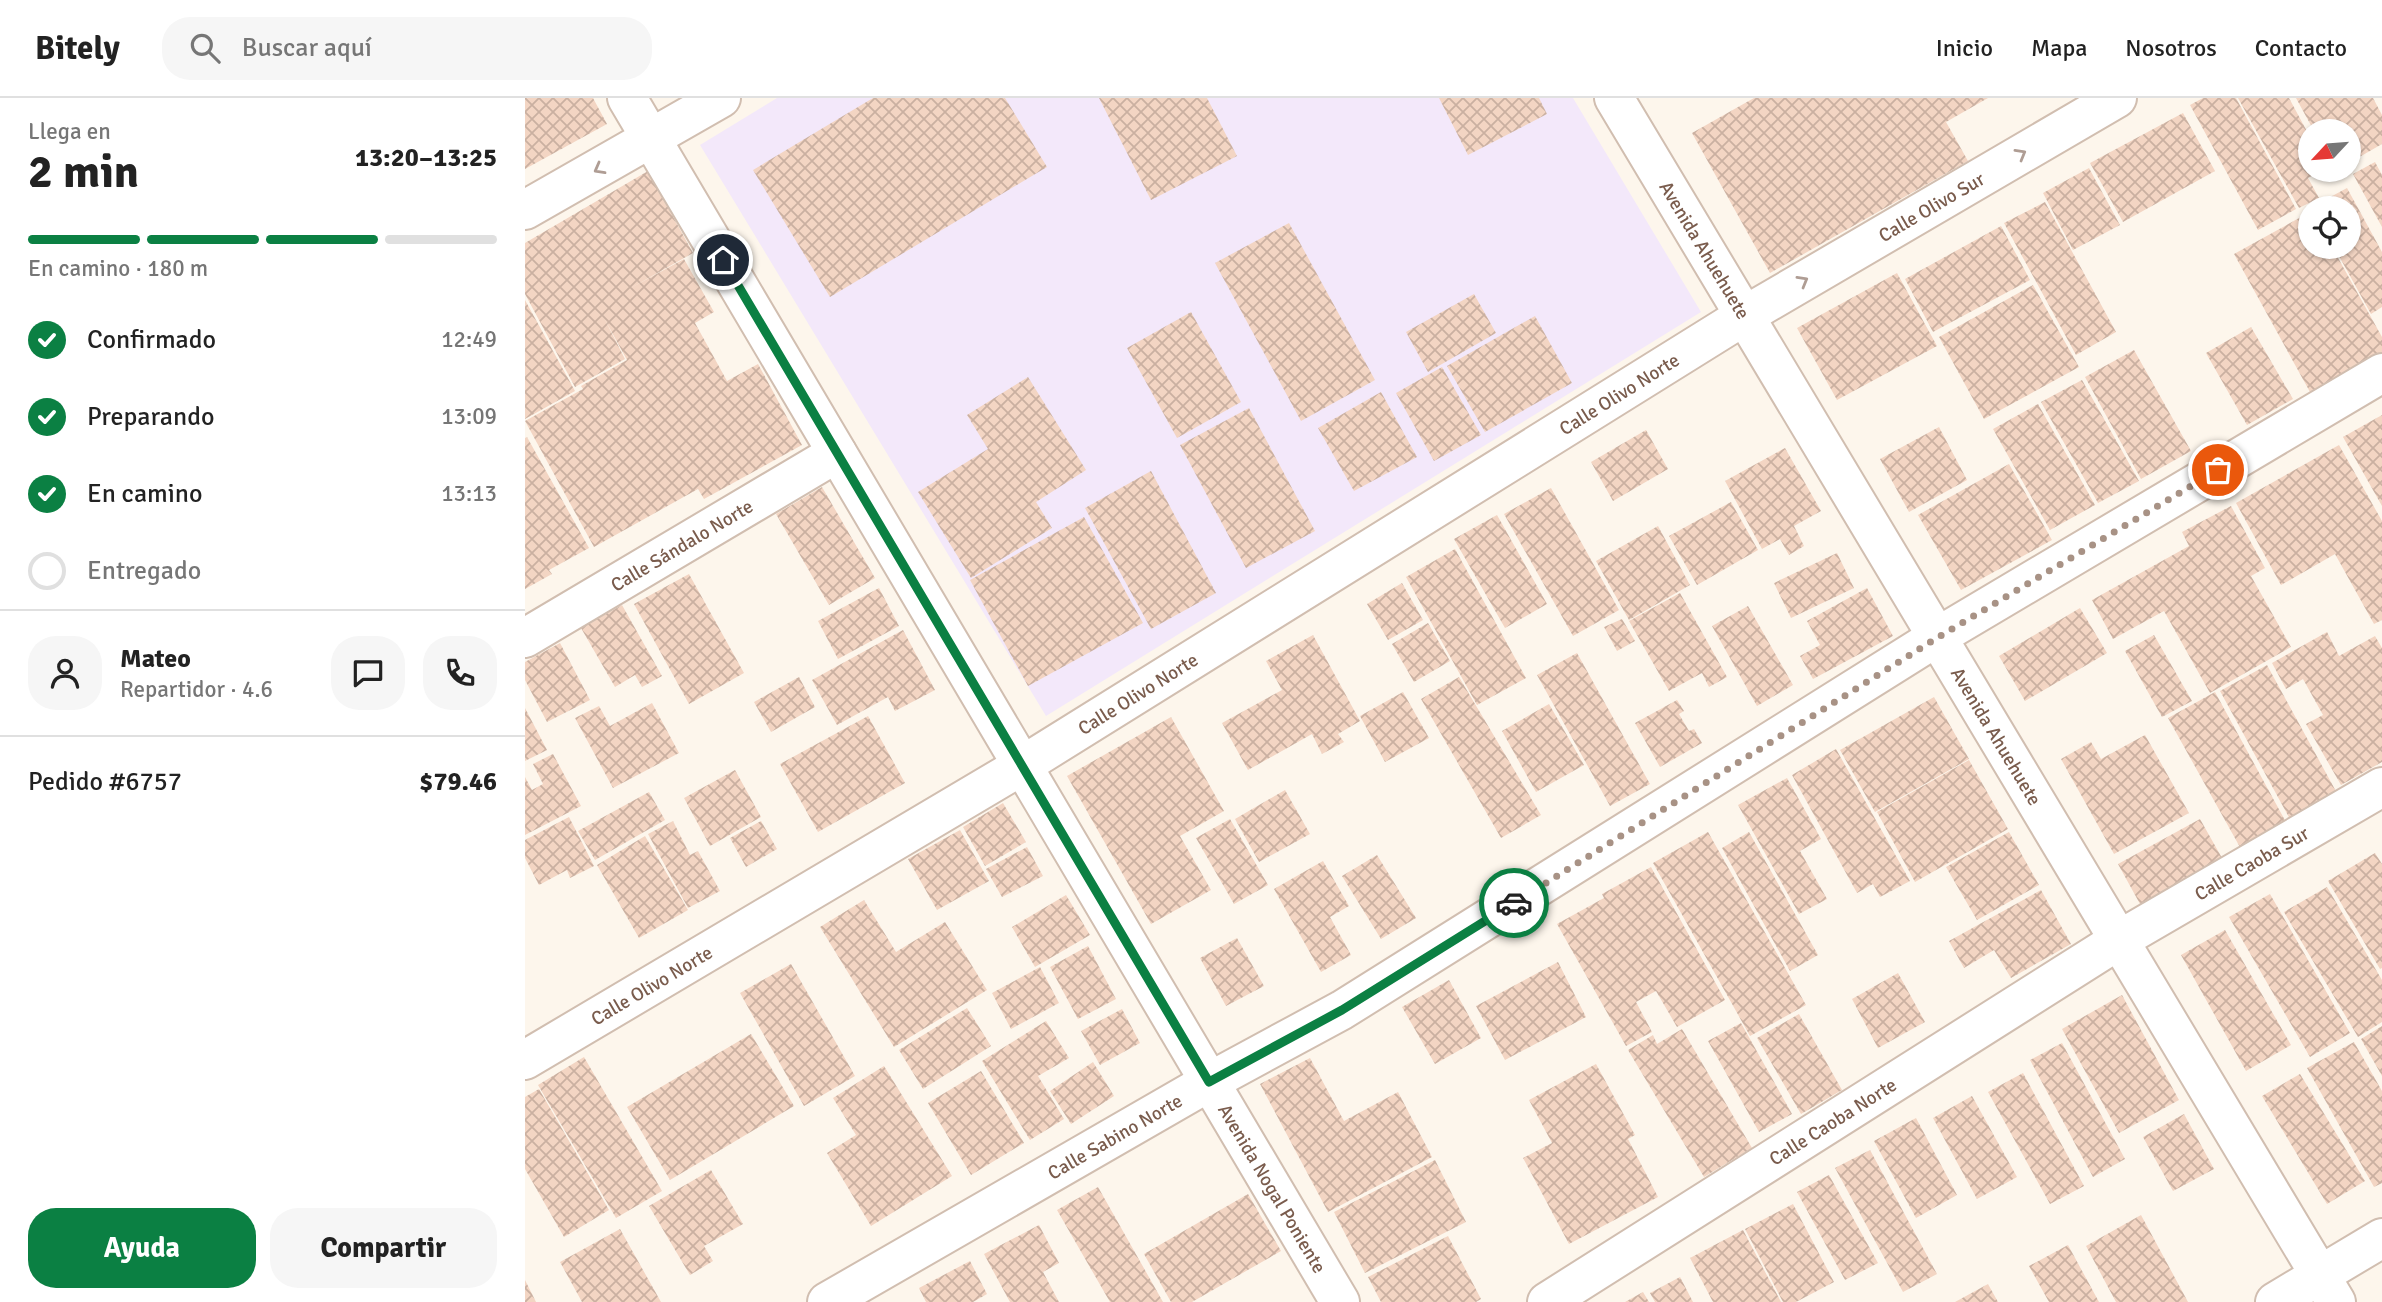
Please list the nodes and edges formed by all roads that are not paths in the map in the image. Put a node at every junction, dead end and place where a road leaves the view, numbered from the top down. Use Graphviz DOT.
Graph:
graph roads {
  1 [pos="627,98"];
  2 [pos="721,98"];
  3 [pos="1614,98"];
  4 [pos="2117,98"];
  5 [pos="652,139"];
  6 [pos="525,210"];
  7 [pos="1744,316"];
  8 [pos="2382,373"];
  9 [pos="837,453"];
  10 [pos="525,638"];
  11 [pos="1937,638"];
  12 [pos="1023,765"];
  13 [pos="2382,787"];
  14 [pos="2119,940"];
  15 [pos="525,1060"];
  16 [pos="1209,1082"];
  17 [pos="2382,1238"];
  18 [pos="2328,1288"];
  19 [pos="827,1302"];
  20 [pos="1340,1302"];
  21 [pos="1547,1302"];
  22 [pos="2275,1302"];
  1 -- 5 [label="street, Avenida Nogal Poniente"];
  2 -- 5 [label="street"];
  3 -- 7 [label="street, Avenida Ahuehuete"];
  7 -- 4 [label="street, Calle Olivo Sur, one-way"];
  5 -- 6 [label="street, one-way"];
  5 -- 9 [label="street, Avenida Nogal Poniente"];
  7 -- 11 [label="street, Avenida Ahuehuete"];
  7 -- 12 [label="street, Calle Olivo Norte"];
  8 -- 11 [label="street, Calle Sabino Norte"];
  9 -- 10 [label="street, Calle Sándalo Norte"];
  9 -- 12 [label="street, Avenida Nogal Poniente"];
  11 -- 14 [label="street, Avenida Ahuehuete"];
  11 -- 16 [label="street, Calle Sabino Norte"];
  12 -- 15 [label="street, Calle Olivo Norte"];
  12 -- 16 [label="street, Avenida Nogal Poniente"];
  13 -- 14 [label="street, Calle Caoba Sur"];
  14 -- 18 [label="street, Avenida Ahuehuete"];
  14 -- 21 [label="street, Calle Caoba Norte"];
  16 -- 19 [label="street, Calle Sabino Norte"];
  16 -- 20 [label="street, Avenida Nogal Poniente"];
  17 -- 18 [label="street"];
  18 -- 22 [label="street"];
}
